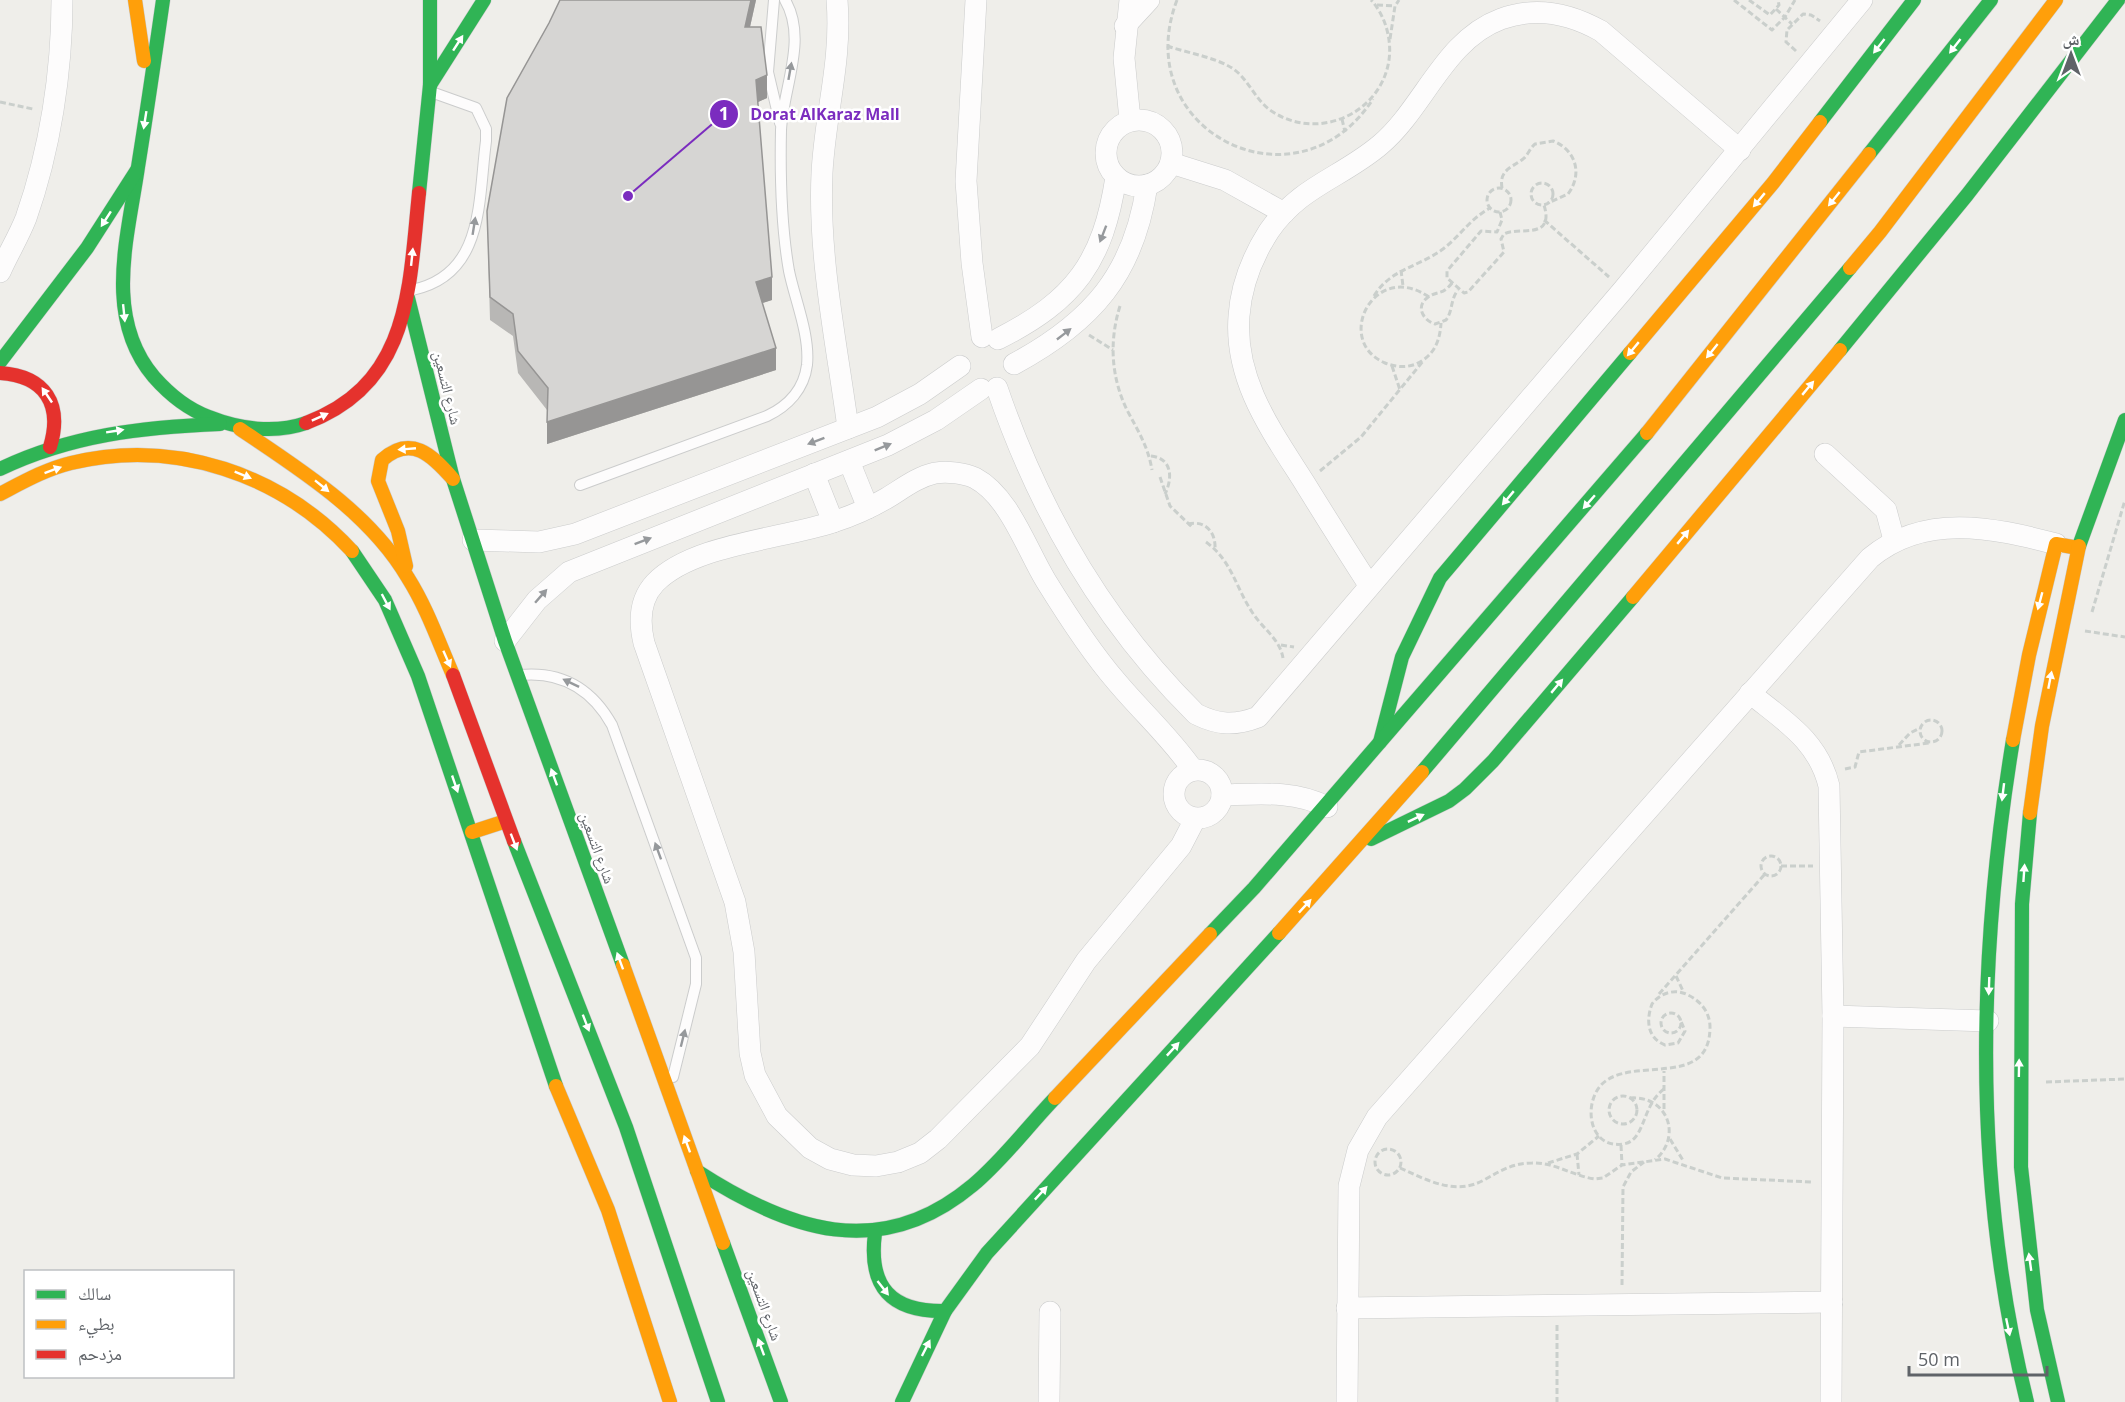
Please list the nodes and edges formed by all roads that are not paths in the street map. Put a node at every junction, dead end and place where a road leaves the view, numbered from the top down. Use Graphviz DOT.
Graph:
graph roads {
  1 [pos="62,0"];
  2 [pos="135,0"];
  3 [pos="163,0"];
  4 [pos="430,0"];
  5 [pos="484,0"];
  6 [pos="774,0"];
  7 [pos="785,0"];
  8 [pos="837,0"];
  9 [pos="976,0"];
  10 [pos="1130,0"];
  11 [pos="1149,0"];
  12 [pos="1862,0"];
  13 [pos="1914,0"];
  14 [pos="1991,0"];
  15 [pos="2056,0"];
  16 [pos="2118,0"];
  17 [pos="1125,26"];
  18 [pos="430,88"];
  19 [pos="149,90"];
  20 [pos="1130,120"];
  21 [pos="781,129"];
  22 [pos="1740,150"];
  23 [pos="1171,163"];
  24 [pos="137,170"];
  25 [pos="1116,177"];
  26 [pos="1147,185"];
  27 [pos="1284,213"];
  28 [pos="1866,249"];
  29 [pos="1864,271"];
  30 [pos="0,272"];
  31 [pos="408,295"];
  32 [pos="1862,304"];
  33 [pos="1861,326"];
  34 [pos="990,338"];
  35 [pos="0,362"];
  36 [pos="1014,364"];
  37 [pos="960,366"];
  38 [pos="0,373"];
  39 [pos="989,388"];
  40 [pos="2125,420"];
  41 [pos="220,424"];
  42 [pos="848,428"];
  43 [pos="240,429"];
  44 [pos="50,447"];
  45 [pos="1825,454"];
  46 [pos="849,461"];
  47 [pos="0,469"];
  48 [pos="814,474"];
  49 [pos="453,479"];
  50 [pos="580,485"];
  51 [pos="0,494"];
  52 [pos="868,508"];
  53 [pos="833,522"];
  54 [pos="473,540"];
  55 [pos="1894,540"];
  56 [pos="2056,544"];
  57 [pos="2078,548"];
  58 [pos="408,578"];
  59 [pos="1369,585"];
  60 [pos="505,641"];
  61 [pos="517,676"];
  62 [pos="1750,693"];
  63 [pos="1379,744"];
  64 [pos="1193,770"];
  65 [pos="1222,795"];
  66 [pos="1327,807"];
  67 [pos="1195,819"];
  68 [pos="506,821"];
  69 [pos="472,832"];
  70 [pos="1363,842"];
  71 [pos="1833,1016"];
  72 [pos="1988,1021"];
  73 [pos="669,1095"];
  74 [pos="697,1171"];
  75 [pos="874,1233"];
  76 [pos="1832,1302"];
  77 [pos="1347,1308"];
  78 [pos="945,1311"];
  79 [pos="1050,1312"];
  80 [pos="670,1402"];
  81 [pos="718,1402"];
  82 [pos="781,1402"];
  83 [pos="902,1402"];
  84 [pos="1049,1402"];
  85 [pos="1347,1402"];
  86 [pos="1831,1402"];
  87 [pos="2027,1402"];
  88 [pos="2058,1402"];
  1 -- 30 [label="street"];
  2 -- 19 [label="main road"];
  3 -- 19 [label="main road"];
  4 -- 18 [label="main road"];
  18 -- 5 [label="main road, one-way"];
  6 -- 21 [label="lane"];
  21 -- 7 [label="lane, one-way"];
  8 -- 42 [label="street"];
  9 -- 34 [label="street"];
  10 -- 17 [label="street"];
  11 -- 17 [label="street"];
  12 -- 22 [label="street"];
  13 -- 63 [label="main road, one-way"];
  14 -- 63 [label="main road, one-way"];
  15 -- 28 [label="main road"];
  16 -- 33 [label="main road"];
  17 -- 20 [label="street"];
  31 -- 18 [label="main road, one-way"];
  31 -- 18 [label="lane, one-way"];
  19 -- 24 [label="main road, one-way"];
  20 -- 23 [label="street"];
  20 -- 25 [label="street"];
  21 -- 50 [label="lane"];
  22 -- 27 [label="street"];
  22 -- 59 [label="street"];
  23 -- 26 [label="street"];
  23 -- 27 [label="street"];
  24 -- 35 [label="main road, one-way"];
  24 -- 41 [label="main road, one-way"];
  25 -- 26 [label="street"];
  25 -- 34 [label="street, one-way"];
  36 -- 26 [label="street, one-way"];
  27 -- 59 [label="street"];
  28 -- 29 [label="main road"];
  28 -- 70 [label="main road"];
  43 -- 31 [label="main road, one-way"];
  31 -- 49 [label="main road, شارع التسعين"];
  32 -- 33 [label="main road"];
  70 -- 33 [label="main road, one-way"];
  34 -- 36 [label="street"];
  34 -- 37 [label="street"];
  36 -- 39 [label="street"];
  37 -- 39 [label="street"];
  37 -- 42 [label="street"];
  44 -- 38 [label="main road, one-way"];
  46 -- 39 [label="street, one-way"];
  39 -- 59 [label="street"];
  40 -- 57 [label="main road"];
  41 -- 43 [label="main road"];
  44 -- 41 [label="main road, one-way"];
  42 -- 54 [label="street, one-way"];
  43 -- 58 [label="main road, one-way"];
  44 -- 47 [label="main road"];
  45 -- 55 [label="street"];
  46 -- 48 [label="street"];
  46 -- 52 [label="street"];
  48 -- 53 [label="street"];
  60 -- 48 [label="street, one-way"];
  49 -- 54 [label="main road, شارع التسعين"];
  49 -- 58 [label="main road, one-way"];
  51 -- 69 [label="main road, one-way"];
  52 -- 53 [label="street"];
  52 -- 64 [label="street"];
  53 -- 67 [label="street"];
  54 -- 60 [label="main road, شارع التسعين"];
  55 -- 56 [label="street"];
  55 -- 62 [label="street"];
  56 -- 57 [label="main road"];
  56 -- 72 [label="main road, one-way"];
  88 -- 57 [label="main road, one-way"];
  58 -- 68 [label="main road, one-way"];
  60 -- 61 [label="main road, شارع التسعين"];
  73 -- 61 [label="main road, شارع التسعين, one-way"];
  73 -- 61 [label="lane, one-way"];
  62 -- 71 [label="street"];
  62 -- 77 [label="street"];
  63 -- 66 [label="main road"];
  64 -- 65 [label="street"];
  64 -- 67 [label="street"];
  65 -- 66 [label="street"];
  65 -- 67 [label="street"];
  66 -- 75 [label="main road"];
  68 -- 69 [label="main road"];
  68 -- 81 [label="main road, one-way"];
  69 -- 80 [label="main road"];
  78 -- 70 [label="main road, one-way"];
  71 -- 72 [label="street"];
  71 -- 76 [label="street"];
  72 -- 87 [label="main road, one-way"];
  74 -- 73 [label="main road, شارع التسعين, one-way"];
  74 -- 75 [label="main road"];
  82 -- 74 [label="main road, شارع التسعين, one-way"];
  75 -- 78 [label="main road, one-way"];
  76 -- 77 [label="street"];
  76 -- 86 [label="street"];
  77 -- 85 [label="street"];
  83 -- 78 [label="main road, one-way"];
  79 -- 84 [label="street"];
}
